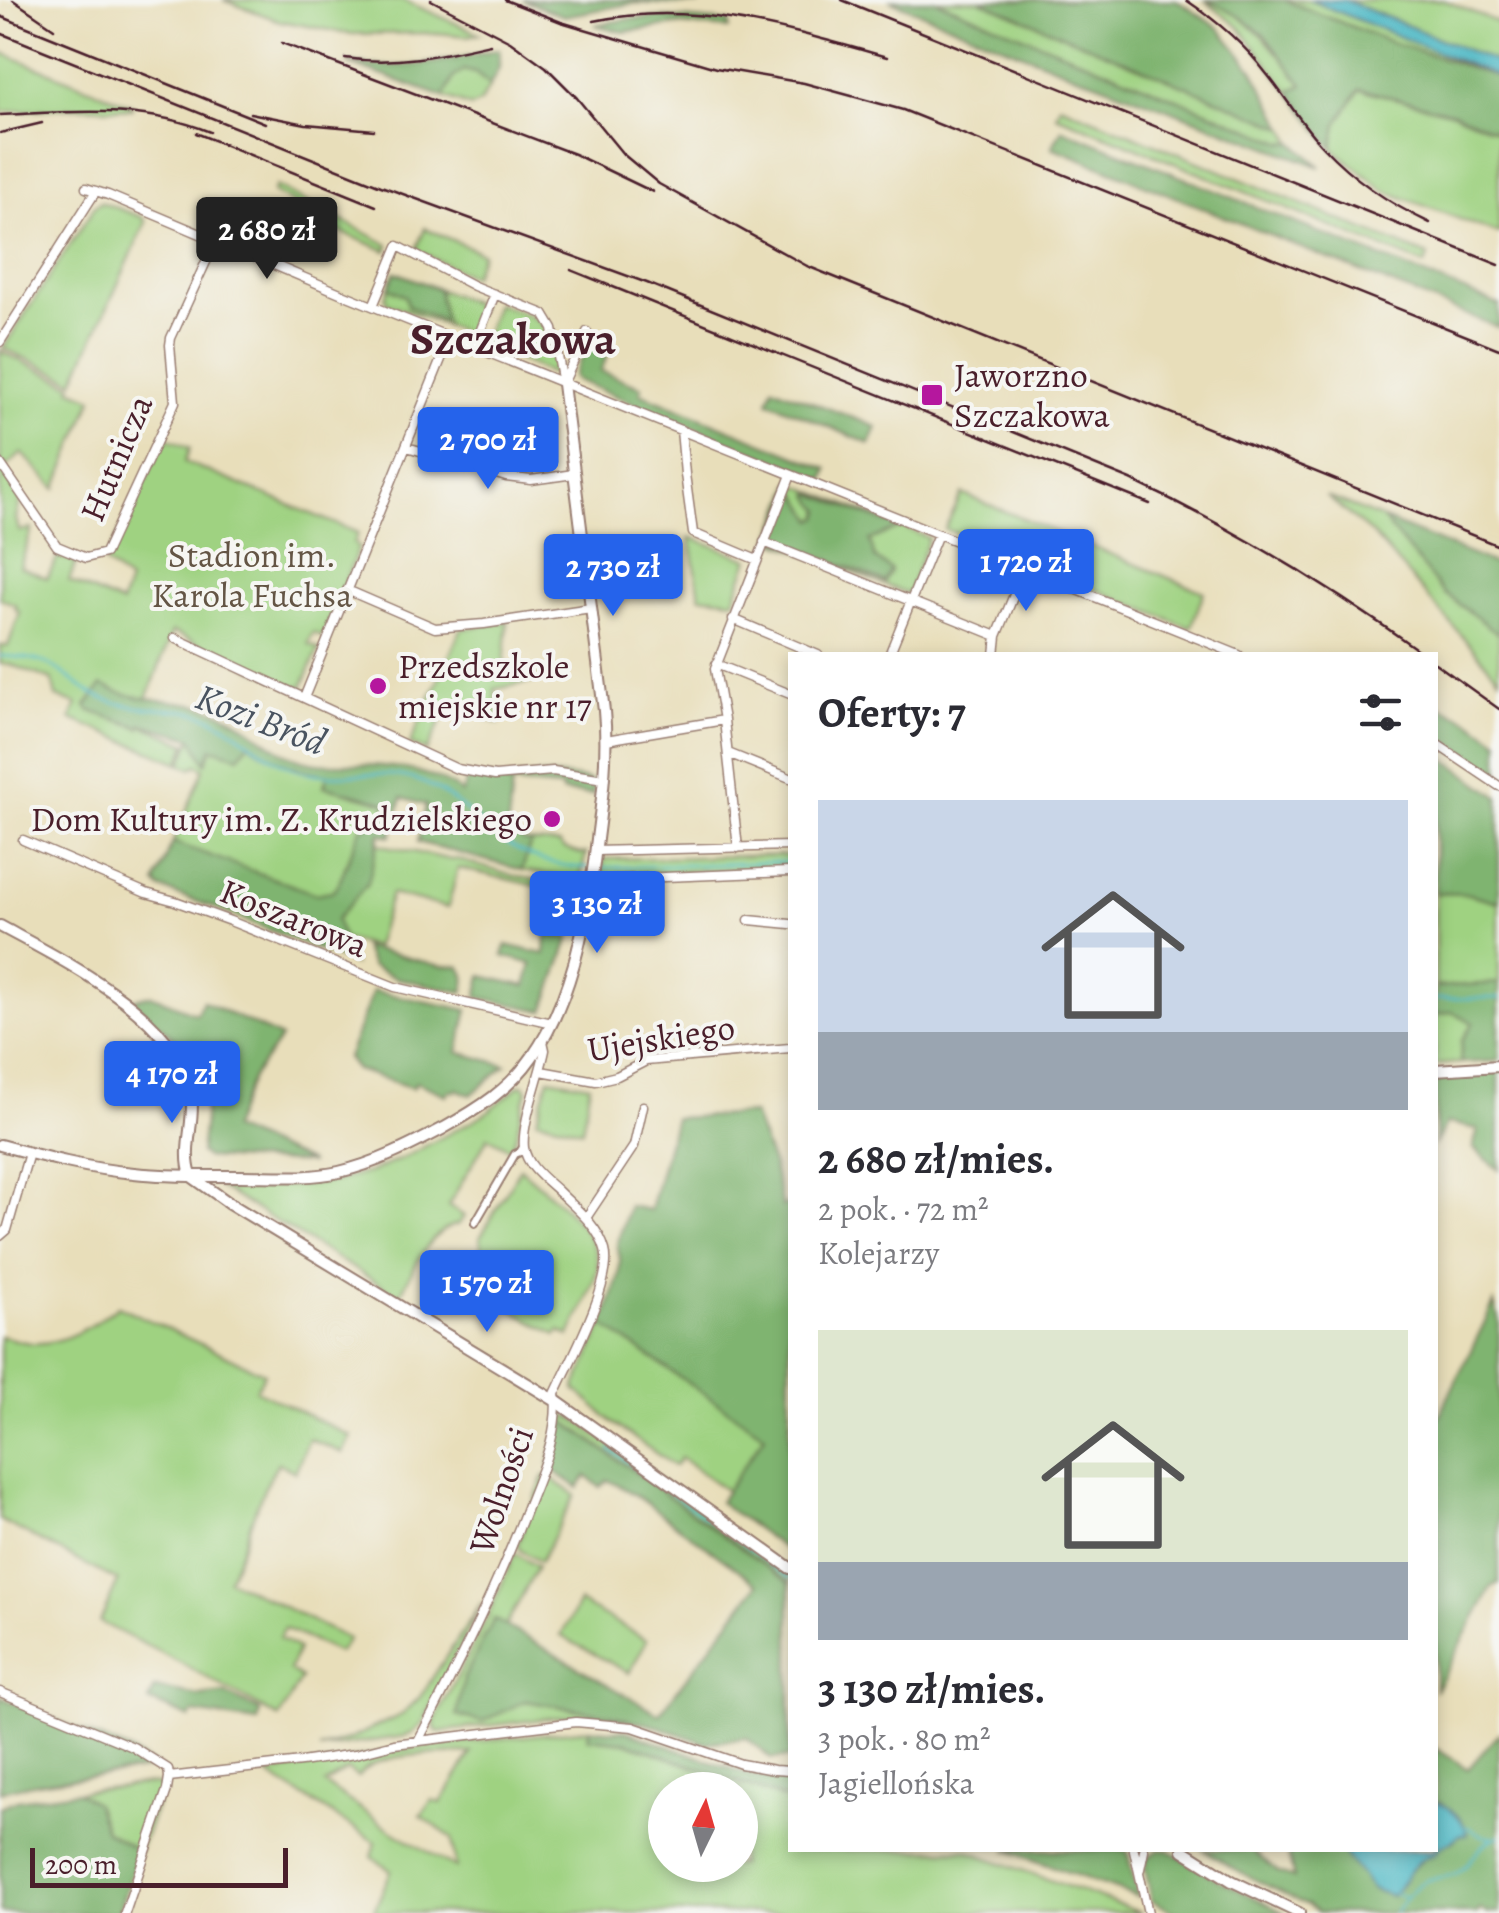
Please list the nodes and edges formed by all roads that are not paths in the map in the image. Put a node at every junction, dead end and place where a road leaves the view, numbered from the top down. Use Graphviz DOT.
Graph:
graph roads {
  1 [pos="216,240"];
  2 [pos="495,294"];
  3 [pos="373,306"];
  4 [pos="588,332"];
  5 [pos="450,338"];
  6 [pos="0,342"];
  7 [pos="474,347"];
  8 [pos="563,384"];
  9 [pos="681,430"];
  10 [pos="406,447"];
  11 [pos="0,462"];
  12 [pos="574,474"];
  13 [pos="790,475"];
  14 [pos="938,534"];
  15 [pos="764,542"];
  16 [pos="757,560"];
  17 [pos="1024,568"];
  18 [pos="347,590"];
  19 [pos="911,602"];
  20 [pos="592,608"];
  21 [pos="733,619"];
  22 [pos="997,636"];
  23 [pos="176,638"];
  24 [pos="811,652"];
  25 [pos="889,652"];
  26 [pos="995,652"];
  27 [pos="1233,652"];
  28 [pos="716,664"];
  29 [pos="788,693"];
  30 [pos="304,698"];
  31 [pos="724,720"];
  32 [pos="606,740"];
  33 [pos="1438,745"];
  34 [pos="728,753"];
  35 [pos="788,777"];
  36 [pos="604,779"];
  37 [pos="1499,786"];
  38 [pos="22,840"];
  39 [pos="788,846"];
  40 [pos="738,848"];
  41 [pos="595,852"];
  42 [pos="788,872"];
  43 [pos="592,878"];
  44 [pos="749,920"];
  45 [pos="788,924"];
  46 [pos="0,926"];
  47 [pos="552,1022"];
  48 [pos="543,1041"];
  49 [pos="788,1048"];
  50 [pos="1499,1066"];
  51 [pos="1438,1070"];
  52 [pos="520,1074"];
  53 [pos="540,1075"];
  54 [pos="642,1106"];
  55 [pos="0,1144"];
  56 [pos="524,1146"];
  57 [pos="29,1153"];
  58 [pos="191,1176"];
  59 [pos="586,1218"];
  60 [pos="475,1223"];
  61 [pos="0,1236"];
  62 [pos="556,1401"];
  63 [pos="788,1567"];
  64 [pos="0,1692"];
  65 [pos="418,1741"];
  66 [pos="788,1771"];
  67 [pos="169,1776"];
  68 [pos="1134,1852"];
  69 [pos="1144,1852"];
  70 [pos="1186,1852"];
  71 [pos="1139,1873"];
  72 [pos="125,1913"];
  73 [pos="1148,1913"];
  74 [pos="1299,1913"];
  1 -- 3 [label="street"];
  1 -- 6 [label="street"];
  1 -- 11 [label="street, Hutnicza"];
  2 -- 3 [label="street"];
  2 -- 7 [label="street"];
  2 -- 8 [label="street"];
  3 -- 5 [label="street"];
  4 -- 8 [label="street"];
  5 -- 7 [label="street"];
  5 -- 10 [label="street"];
  7 -- 8 [label="street"];
  8 -- 9 [label="street"];
  8 -- 12 [label="street"];
  9 -- 13 [label="street"];
  9 -- 16 [label="street"];
  10 -- 12 [label="street"];
  10 -- 18 [label="street"];
  12 -- 20 [label="street"];
  13 -- 14 [label="street"];
  13 -- 15 [label="street"];
  14 -- 17 [label="street"];
  14 -- 19 [label="street"];
  15 -- 16 [label="street"];
  15 -- 19 [label="street"];
  16 -- 21 [label="street"];
  17 -- 22 [label="street"];
  17 -- 27 [label="street"];
  18 -- 20 [label="street"];
  18 -- 30 [label="street"];
  19 -- 22 [label="street"];
  19 -- 25 [label="street"];
  20 -- 32 [label="street"];
  21 -- 24 [label="street"];
  21 -- 28 [label="street"];
  22 -- 26 [label="street"];
  23 -- 30 [label="street"];
  28 -- 29 [label="street"];
  28 -- 31 [label="street"];
  30 -- 36 [label="street"];
  31 -- 32 [label="street"];
  31 -- 34 [label="street"];
  32 -- 36 [label="street"];
  33 -- 37 [label="street"];
  34 -- 35 [label="street"];
  34 -- 40 [label="street"];
  36 -- 41 [label="street"];
  38 -- 47 [label="street, Koszarowa"];
  39 -- 40 [label="street"];
  40 -- 41 [label="street"];
  41 -- 43 [label="street"];
  42 -- 43 [label="street"];
  43 -- 47 [label="street"];
  44 -- 45 [label="street"];
  46 -- 58 [label="street"];
  47 -- 48 [label="street"];
  48 -- 52 [label="street"];
  48 -- 53 [label="street"];
  49 -- 53 [label="street, Ujejskiego"];
  50 -- 51 [label="street"];
  52 -- 53 [label="street, Ujejskiego"];
  52 -- 58 [label="street"];
  53 -- 56 [label="street"];
  54 -- 59 [label="street"];
  55 -- 57 [label="street"];
  56 -- 59 [label="street, Wolności"];
  56 -- 60 [label="street"];
  57 -- 58 [label="street"];
  57 -- 61 [label="street"];
  58 -- 62 [label="street"];
  59 -- 62 [label="street, Wolności"];
  62 -- 63 [label="street"];
  62 -- 65 [label="street, Wolności"];
  64 -- 67 [label="street"];
  65 -- 66 [label="street"];
  65 -- 67 [label="street"];
  67 -- 72 [label="street"];
  68 -- 71 [label="street"];
  69 -- 71 [label="street"];
  70 -- 74 [label="street"];
  71 -- 73 [label="street"];
}
